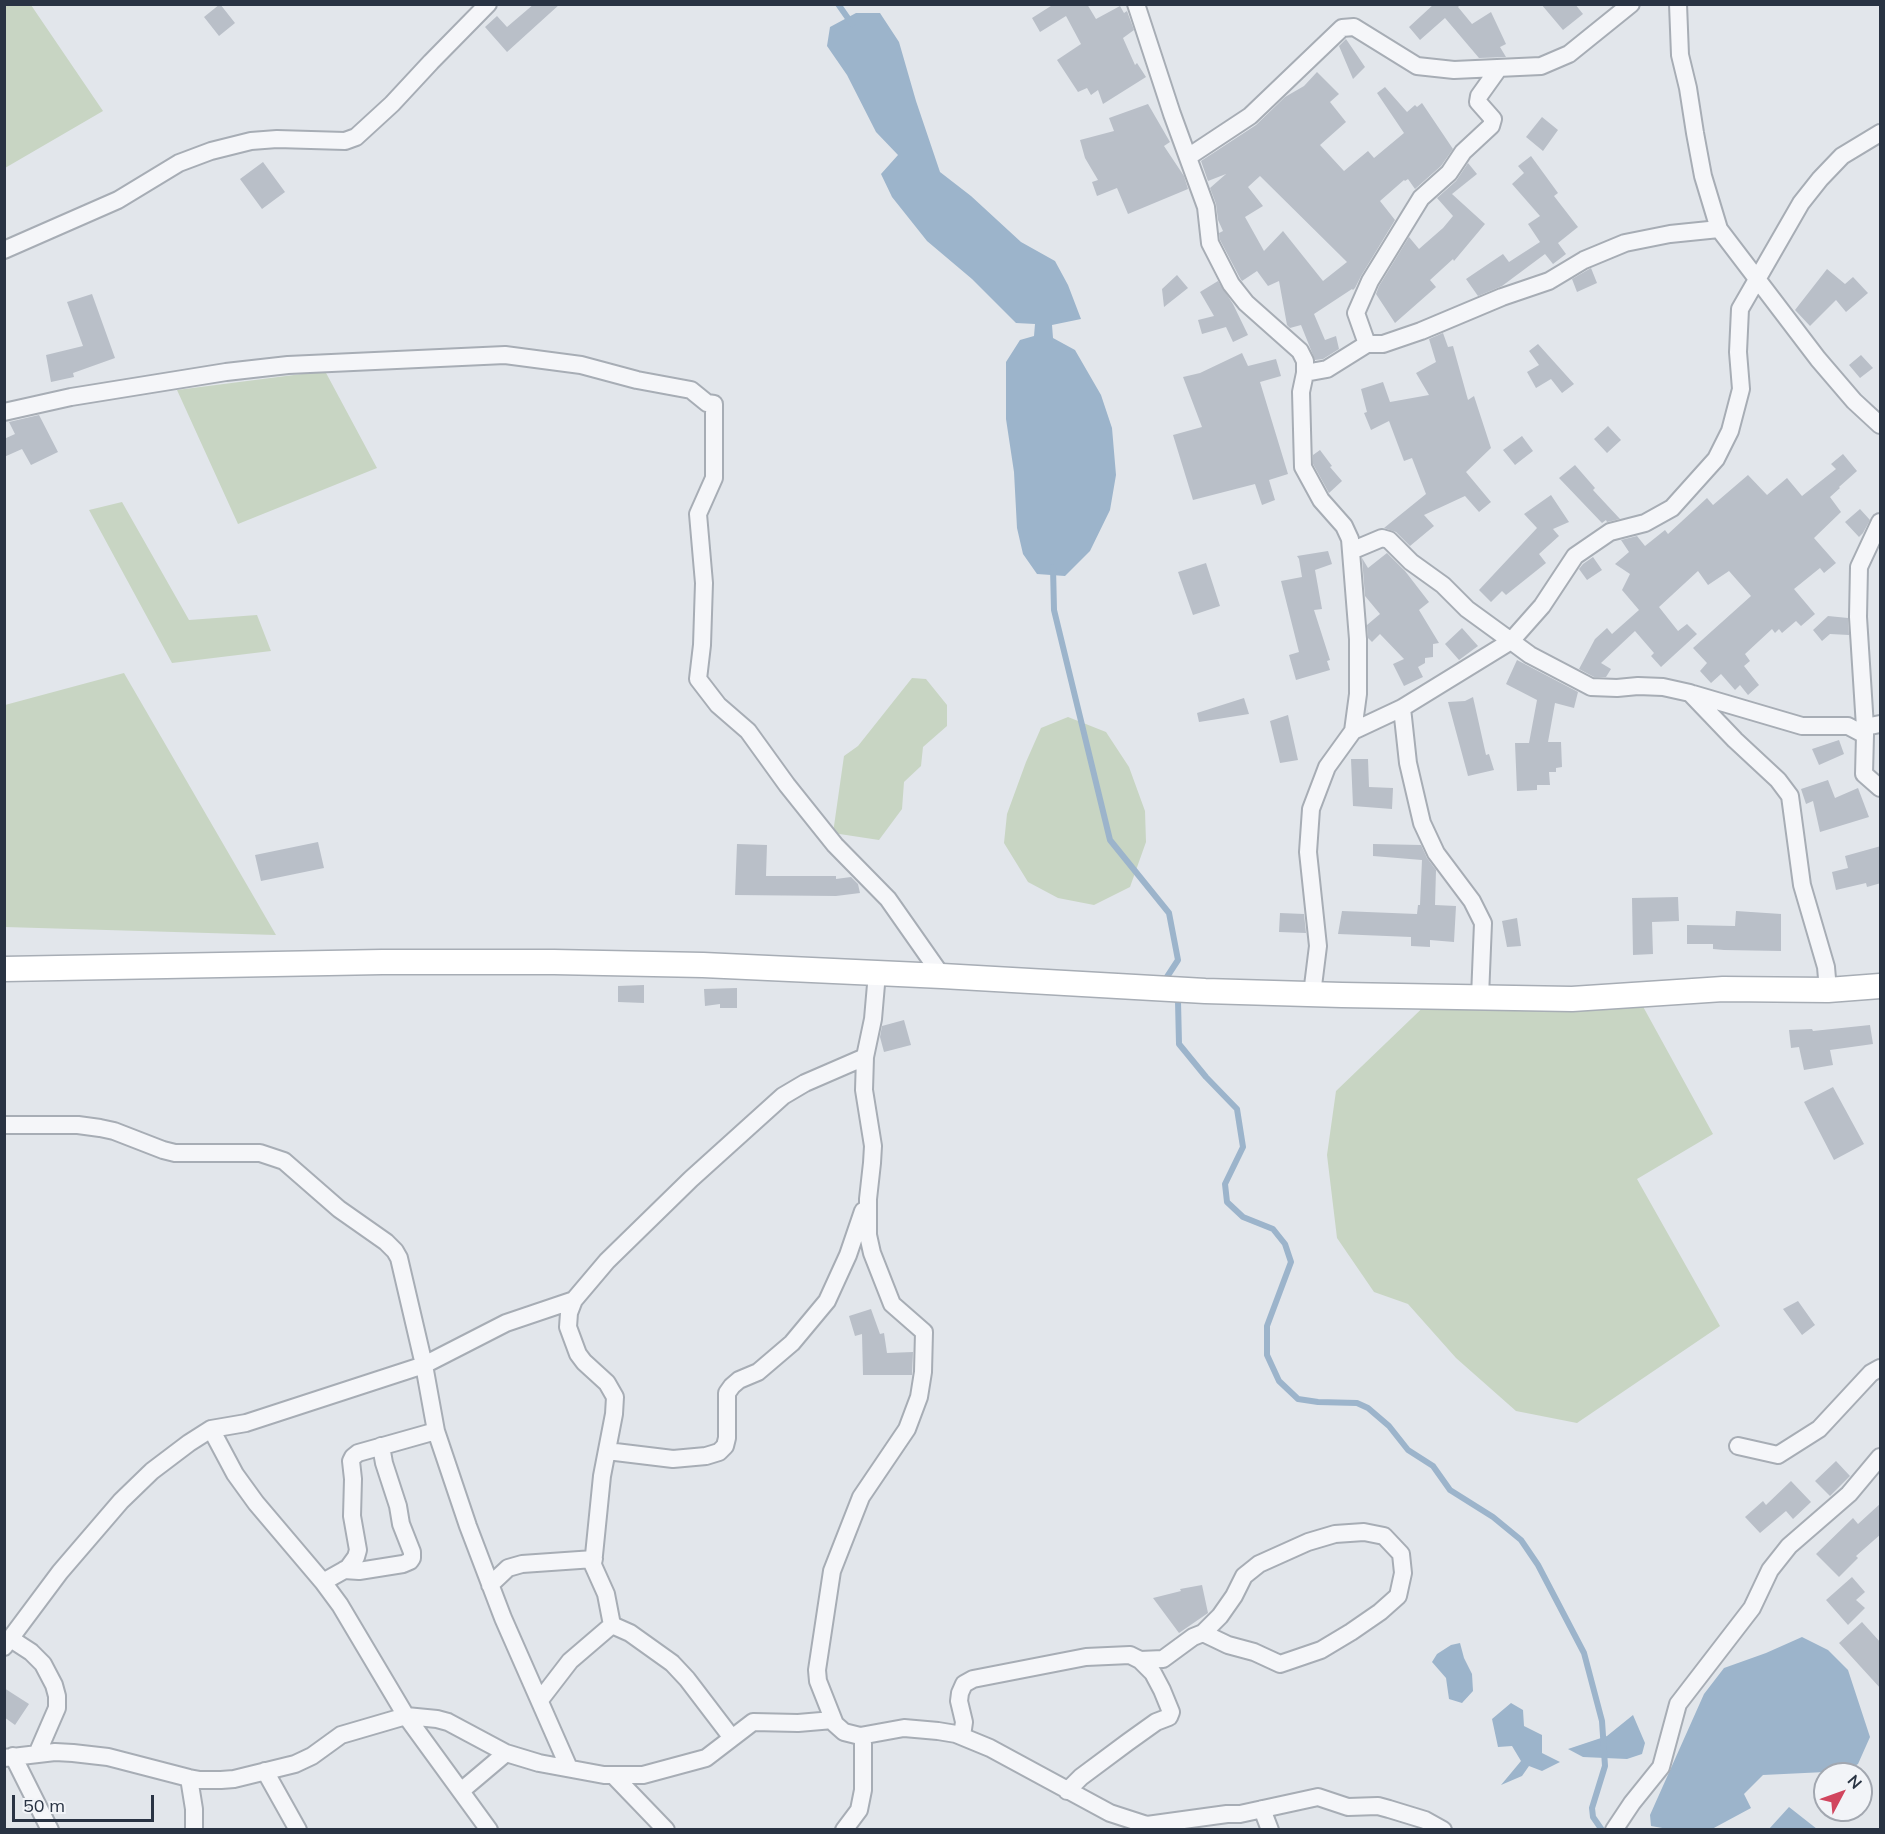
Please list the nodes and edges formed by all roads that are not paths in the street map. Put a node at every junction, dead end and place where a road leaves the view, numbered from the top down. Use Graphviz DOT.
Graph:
graph roads {
  1 [pos="488,4"];
  2 [pos="1136,4"];
  3 [pos="1631,4"];
  4 [pos="1678,4"];
  5 [pos="1499,68"];
  6 [pos="1881,133"];
  7 [pos="1188,157"];
  8 [pos="1719,229"];
  9 [pos="4,250"];
  10 [pos="1757,278"];
  11 [pos="1367,344"];
  12 [pos="1305,373"];
  13 [pos="4,412"];
  14 [pos="1881,425"];
  15 [pos="1881,522"];
  16 [pos="1351,551"];
  17 [pos="1511,641"];
  18 [pos="1690,693"];
  19 [pos="1402,708"];
  20 [pos="1870,729"];
  21 [pos="1353,731"];
  22 [pos="1881,788"];
  23 [pos="4,969"];
  24 [pos="878,973"];
  25 [pos="942,976"];
  26 [pos="1827,990"];
  27 [pos="1879,991"];
  28 [pos="1312,994"];
  29 [pos="1480,997"];
  30 [pos="865,1057"];
  31 [pos="4,1125"];
  32 [pos="868,1198"];
  33 [pos="574,1300"];
  34 [pos="424,1365"];
  35 [pos="1881,1368"];
  36 [pos="211,1429"];
  37 [pos="436,1431"];
  38 [pos="381,1446"];
  39 [pos="1737,1446"];
  40 [pos="607,1451"];
  41 [pos="1881,1457"];
  42 [pos="594,1559"];
  43 [pos="344,1570"];
  44 [pos="323,1582"];
  45 [pos="490,1585"];
  46 [pos="612,1625"];
  47 [pos="1203,1633"];
  48 [pos="8,1643"];
  49 [pos="1140,1660"];
  50 [pos="540,1700"];
  51 [pos="406,1716"];
  52 [pos="833,1720"];
  53 [pos="863,1736"];
  54 [pos="962,1736"];
  55 [pos="732,1738"];
  56 [pos="506,1753"];
  57 [pos="37,1754"];
  58 [pos="9,1757"];
  59 [pos="569,1768"];
  60 [pos="265,1771"];
  61 [pos="614,1776"];
  62 [pos="189,1778"];
  63 [pos="460,1791"];
  64 [pos="1067,1791"];
  65 [pos="1262,1809"];
  66 [pos="1405,1815"];
  67 [pos="1109,1821"];
  68 [pos="50,1830"];
  69 [pos="194,1830"];
  70 [pos="298,1830"];
  71 [pos="489,1830"];
  72 [pos="666,1830"];
  73 [pos="844,1830"];
  74 [pos="1270,1830"];
  75 [pos="1421,1830"];
  76 [pos="1443,1830"];
  77 [pos="1614,1830"];
  1 -- 9 [label="street"];
  2 -- 7 [label="street"];
  3 -- 5 [label="street"];
  4 -- 8 [label="street"];
  5 -- 7 [label="street"];
  5 -- 11 [label="street"];
  6 -- 10 [label="street"];
  7 -- 12 [label="street"];
  8 -- 10 [label="street"];
  8 -- 11 [label="street"];
  10 -- 14 [label="street"];
  10 -- 17 [label="street"];
  11 -- 12 [label="street"];
  12 -- 16 [label="street"];
  13 -- 25 [label="street"];
  15 -- 20 [label="street"];
  16 -- 17 [label="street"];
  16 -- 21 [label="street"];
  17 -- 18 [label="street"];
  17 -- 19 [label="street"];
  18 -- 20 [label="street"];
  18 -- 26 [label="street"];
  19 -- 21 [label="street"];
  19 -- 29 [label="street"];
  20 -- 22 [label="street"];
  21 -- 28 [label="street"];
  23 -- 24 [label="street"];
  24 -- 25 [label="street"];
  24 -- 30 [label="street"];
  25 -- 28 [label="street"];
  26 -- 27 [label="street"];
  26 -- 29 [label="street"];
  28 -- 29 [label="street"];
  30 -- 32 [label="street"];
  30 -- 33 [label="street"];
  31 -- 34 [label="street"];
  32 -- 40 [label="street"];
  32 -- 52 [label="street"];
  33 -- 34 [label="street"];
  33 -- 40 [label="street"];
  34 -- 36 [label="street"];
  34 -- 37 [label="street"];
  35 -- 39 [label="street"];
  36 -- 44 [label="street"];
  36 -- 48 [label="street"];
  37 -- 38 [label="street"];
  37 -- 45 [label="street"];
  38 -- 43 [label="street"];
  38 -- 43 [label="street"];
  40 -- 42 [label="street"];
  41 -- 77 [label="street"];
  42 -- 45 [label="street"];
  42 -- 46 [label="street"];
  43 -- 44 [label="street"];
  44 -- 51 [label="street"];
  45 -- 50 [label="street"];
  46 -- 50 [label="street"];
  46 -- 55 [label="street"];
  47 -- 47 [label="street"];
  47 -- 49 [label="street"];
  48 -- 57 [label="street"];
  49 -- 54 [label="street"];
  49 -- 64 [label="street"];
  50 -- 59 [label="street"];
  51 -- 56 [label="street"];
  51 -- 60 [label="street"];
  51 -- 63 [label="street"];
  52 -- 53 [label="street"];
  52 -- 55 [label="street"];
  53 -- 54 [label="street"];
  53 -- 73 [label="street"];
  54 -- 64 [label="street"];
  55 -- 61 [label="street"];
  56 -- 59 [label="street"];
  56 -- 63 [label="street"];
  57 -- 58 [label="street"];
  57 -- 62 [label="street"];
  58 -- 68 [label="street"];
  59 -- 61 [label="street"];
  60 -- 62 [label="street"];
  60 -- 70 [label="street"];
  61 -- 72 [label="street"];
  62 -- 69 [label="street"];
  63 -- 71 [label="street"];
  64 -- 67 [label="street"];
  65 -- 66 [label="street"];
  65 -- 67 [label="street"];
  65 -- 74 [label="street"];
  66 -- 75 [label="street"];
  66 -- 76 [label="street"];
}
